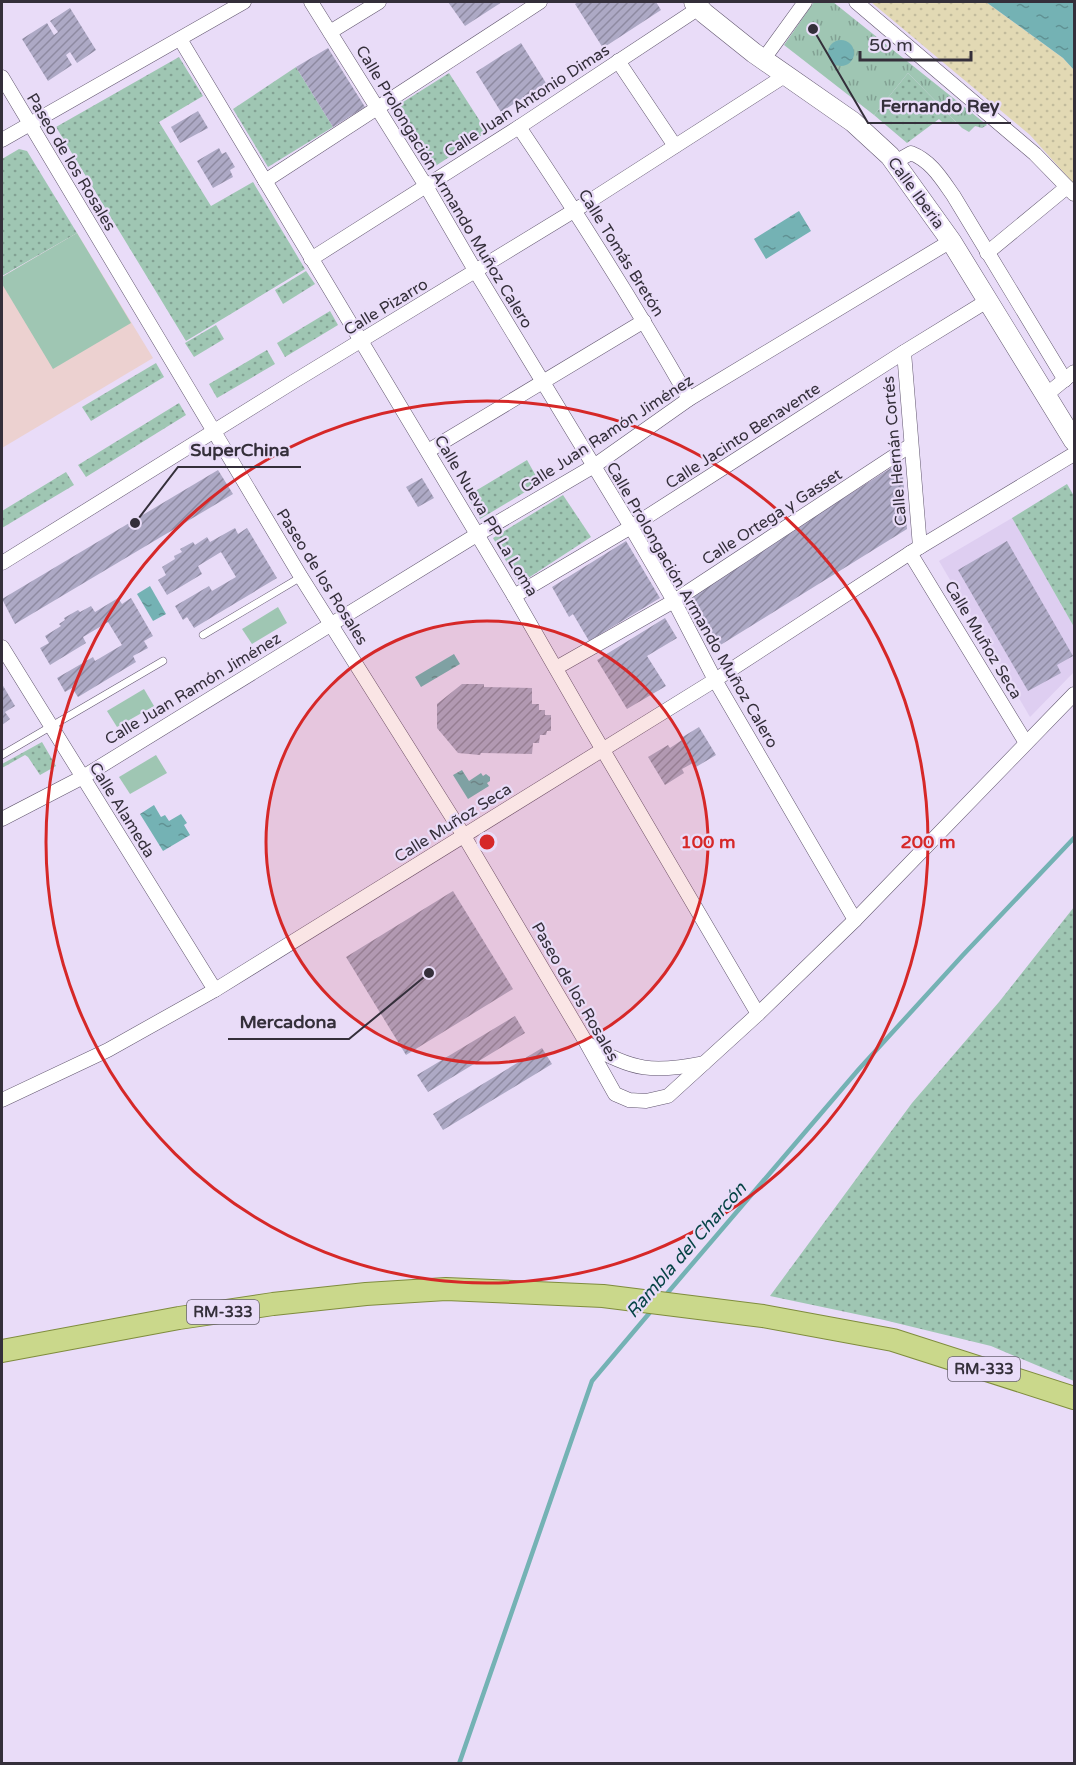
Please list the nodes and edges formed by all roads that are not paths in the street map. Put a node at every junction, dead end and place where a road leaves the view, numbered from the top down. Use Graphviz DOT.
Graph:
graph roads {
  1 [pos="244,2"];
  2 [pos="311,2"];
  3 [pos="379,2"];
  4 [pos="540,2"];
  5 [pos="805,2"];
  6 [pos="856,2"];
  7 [pos="703,6"];
  8 [pos="330,32"];
  9 [pos="180,39"];
  10 [pos="763,60"];
  11 [pos="618,61"];
  12 [pos="786,75"];
  13 [pos="2,77"];
  14 [pos="377,109"];
  15 [pos="29,124"];
  16 [pos="519,127"];
  17 [pos="2,140"];
  18 [pos="675,146"];
  19 [pos="895,162"];
  20 [pos="265,181"];
  21 [pos="426,186"];
  22 [pos="1071,191"];
  23 [pos="575,210"];
  24 [pos="951,241"];
  25 [pos="987,253"];
  26 [pos="311,260"];
  27 [pos="476,272"];
  28 [pos="987,301"];
  29 [pos="644,321"];
  30 [pos="362,341"];
  31 [pos="903,352"];
  32 [pos="1070,376"];
  33 [pos="543,382"];
  34 [pos="1046,395"];
  35 [pos="689,399"];
  36 [pos="213,432"];
  37 [pos="1074,441"];
  38 [pos="912,444"];
  39 [pos="428,451"];
  40 [pos="1074,454"];
  41 [pos="594,466"];
  42 [pos="631,527"];
  43 [pos="478,534"];
  44 [pos="915,550"];
  45 [pos="2,563"];
  46 [pos="301,577"];
  47 [pos="514,596"];
  48 [pos="674,601"];
  49 [pos="332,624"];
  50 [pos="203,635"];
  51 [pos="2,647"];
  52 [pos="163,661"];
  53 [pos="556,668"];
  54 [pos="715,680"];
  55 [pos="1074,694"];
  56 [pos="51,727"];
  57 [pos="1026,743"];
  58 [pos="603,750"];
  59 [pos="2,755"];
  60 [pos="82,777"];
  61 [pos="2,819"];
  62 [pos="464,836"];
  63 [pos="855,920"];
  64 [pos="216,990"];
  65 [pos="758,1014"];
  66 [pos="587,1044"];
  67 [pos="706,1062"];
  68 [pos="2,1100"];
  69 [pos="2,1352"];
  70 [pos="1074,1398"];
  1 -- 9 [label="street"];
  2 -- 8 [label="street, Calle Prolongación Armando Muñoz Calero"];
  3 -- 8 [label="street"];
  4 -- 14 [label="street"];
  5 -- 10 [label="street"];
  6 -- 22 [label="street"];
  7 -- 10 [label="main road, Calle Iberia"];
  7 -- 11 [label="street, Calle Juan Antonio Dimas"];
  8 -- 14 [label="street, Calle Prolongación Armando Muñoz Calero"];
  9 -- 15 [label="street"];
  9 -- 20 [label="street, Calle Nueva PP La Loma"];
  10 -- 12 [label="main road, Calle Iberia"];
  11 -- 16 [label="street, Calle Juan Antonio Dimas"];
  11 -- 18 [label="street"];
  12 -- 18 [label="street, Calle Pizarro"];
  12 -- 19 [label="main road, Calle Iberia"];
  13 -- 15 [label="street, Paseo de los Rosales"];
  14 -- 20 [label="street"];
  14 -- 21 [label="street, Calle Prolongación Armando Muñoz Calero"];
  15 -- 17 [label="street"];
  15 -- 36 [label="street, Paseo de los Rosales"];
  16 -- 21 [label="street, Calle Juan Antonio Dimas"];
  16 -- 23 [label="street, Calle Tomás Bretón"];
  18 -- 23 [label="street, Calle Pizarro"];
  19 -- 24 [label="main road, Calle Iberia"];
  19 -- 25 [label="street"];
  20 -- 26 [label="street, Calle Nueva PP La Loma"];
  21 -- 26 [label="street, Calle Juan Antonio Dimas"];
  21 -- 27 [label="street, Calle Prolongación Armando Muñoz Calero"];
  22 -- 25 [label="street"];
  23 -- 27 [label="street, Calle Pizarro"];
  23 -- 29 [label="street, Calle Tomás Bretón"];
  24 -- 28 [label="main road, Calle Iberia"];
  24 -- 35 [label="street, Calle Juan Ramón Jiménez"];
  25 -- 32 [label="street"];
  26 -- 30 [label="street, Calle Nueva PP La Loma"];
  27 -- 30 [label="street, Calle Pizarro"];
  27 -- 33 [label="street, Calle Prolongación Armando Muñoz Calero"];
  28 -- 31 [label="street, Calle Jacinto Benavente"];
  28 -- 34 [label="main road, Calle Iberia"];
  29 -- 33 [label="street"];
  29 -- 35 [label="street, Calle Tomás Bretón"];
  30 -- 36 [label="street, Calle Pizarro"];
  30 -- 39 [label="street, Calle Nueva PP La Loma"];
  31 -- 38 [label="street, Calle Hernán Cortés"];
  31 -- 42 [label="street, Calle Jacinto Benavente"];
  32 -- 34 [label="street"];
  33 -- 39 [label="street"];
  33 -- 41 [label="street, Calle Prolongación Armando Muñoz Calero"];
  34 -- 37 [label="main road, Calle Iberia"];
  35 -- 41 [label="street, Calle Juan Ramón Jiménez"];
  36 -- 45 [label="street, Calle Pizarro"];
  36 -- 46 [label="street, Paseo de los Rosales"];
  38 -- 44 [label="street, Calle Hernán Cortés"];
  38 -- 48 [label="street, Calle Ortega y Gasset"];
  39 -- 43 [label="street, Calle Nueva PP La Loma"];
  40 -- 44 [label="street, Calle Muñoz Seca"];
  41 -- 42 [label="street, Calle Prolongación Armando Muñoz Calero"];
  41 -- 43 [label="street, Calle Juan Ramón Jiménez"];
  42 -- 47 [label="street, Calle Jacinto Benavente"];
  42 -- 48 [label="street, Calle Prolongación Armando Muñoz Calero"];
  43 -- 47 [label="street, Calle Nueva PP La Loma"];
  43 -- 49 [label="street, Calle Juan Ramón Jiménez"];
  44 -- 54 [label="street, Calle Muñoz Seca"];
  44 -- 57 [label="street, Calle Muñoz Seca"];
  46 -- 49 [label="street, Paseo de los Rosales"];
  46 -- 50 [label="lane"];
  47 -- 53 [label="street, Calle Nueva PP La Loma"];
  48 -- 53 [label="street, Calle Ortega y Gasset"];
  48 -- 54 [label="street, Calle Prolongación Armando Muñoz Calero"];
  49 -- 60 [label="street, Calle Juan Ramón Jiménez"];
  49 -- 62 [label="street, Paseo de los Rosales"];
  51 -- 56 [label="street, Calle Alameda"];
  52 -- 56 [label="lane"];
  53 -- 58 [label="street, Calle Nueva PP La Loma"];
  54 -- 58 [label="street, Calle Muñoz Seca"];
  54 -- 63 [label="street, Calle Prolongación Armando Muñoz Calero"];
  55 -- 57 [label="street"];
  56 -- 59 [label="lane"];
  56 -- 60 [label="street, Calle Alameda"];
  57 -- 63 [label="street"];
  58 -- 62 [label="street, Calle Muñoz Seca"];
  58 -- 65 [label="street, Calle Nueva PP La Loma"];
  60 -- 61 [label="street, Calle Juan Ramón Jiménez"];
  60 -- 64 [label="street, Calle Alameda"];
  62 -- 64 [label="street, Calle Muñoz Seca"];
  62 -- 66 [label="street, Paseo de los Rosales"];
  63 -- 65 [label="street"];
  64 -- 68 [label="street, Calle Muñoz Seca"];
  65 -- 67 [label="street"];
  66 -- 67 [label="street"];
  66 -- 67 [label="street, Paseo de los Rosales"];
  69 -- 70 [label="main road, RM-333"];
}
